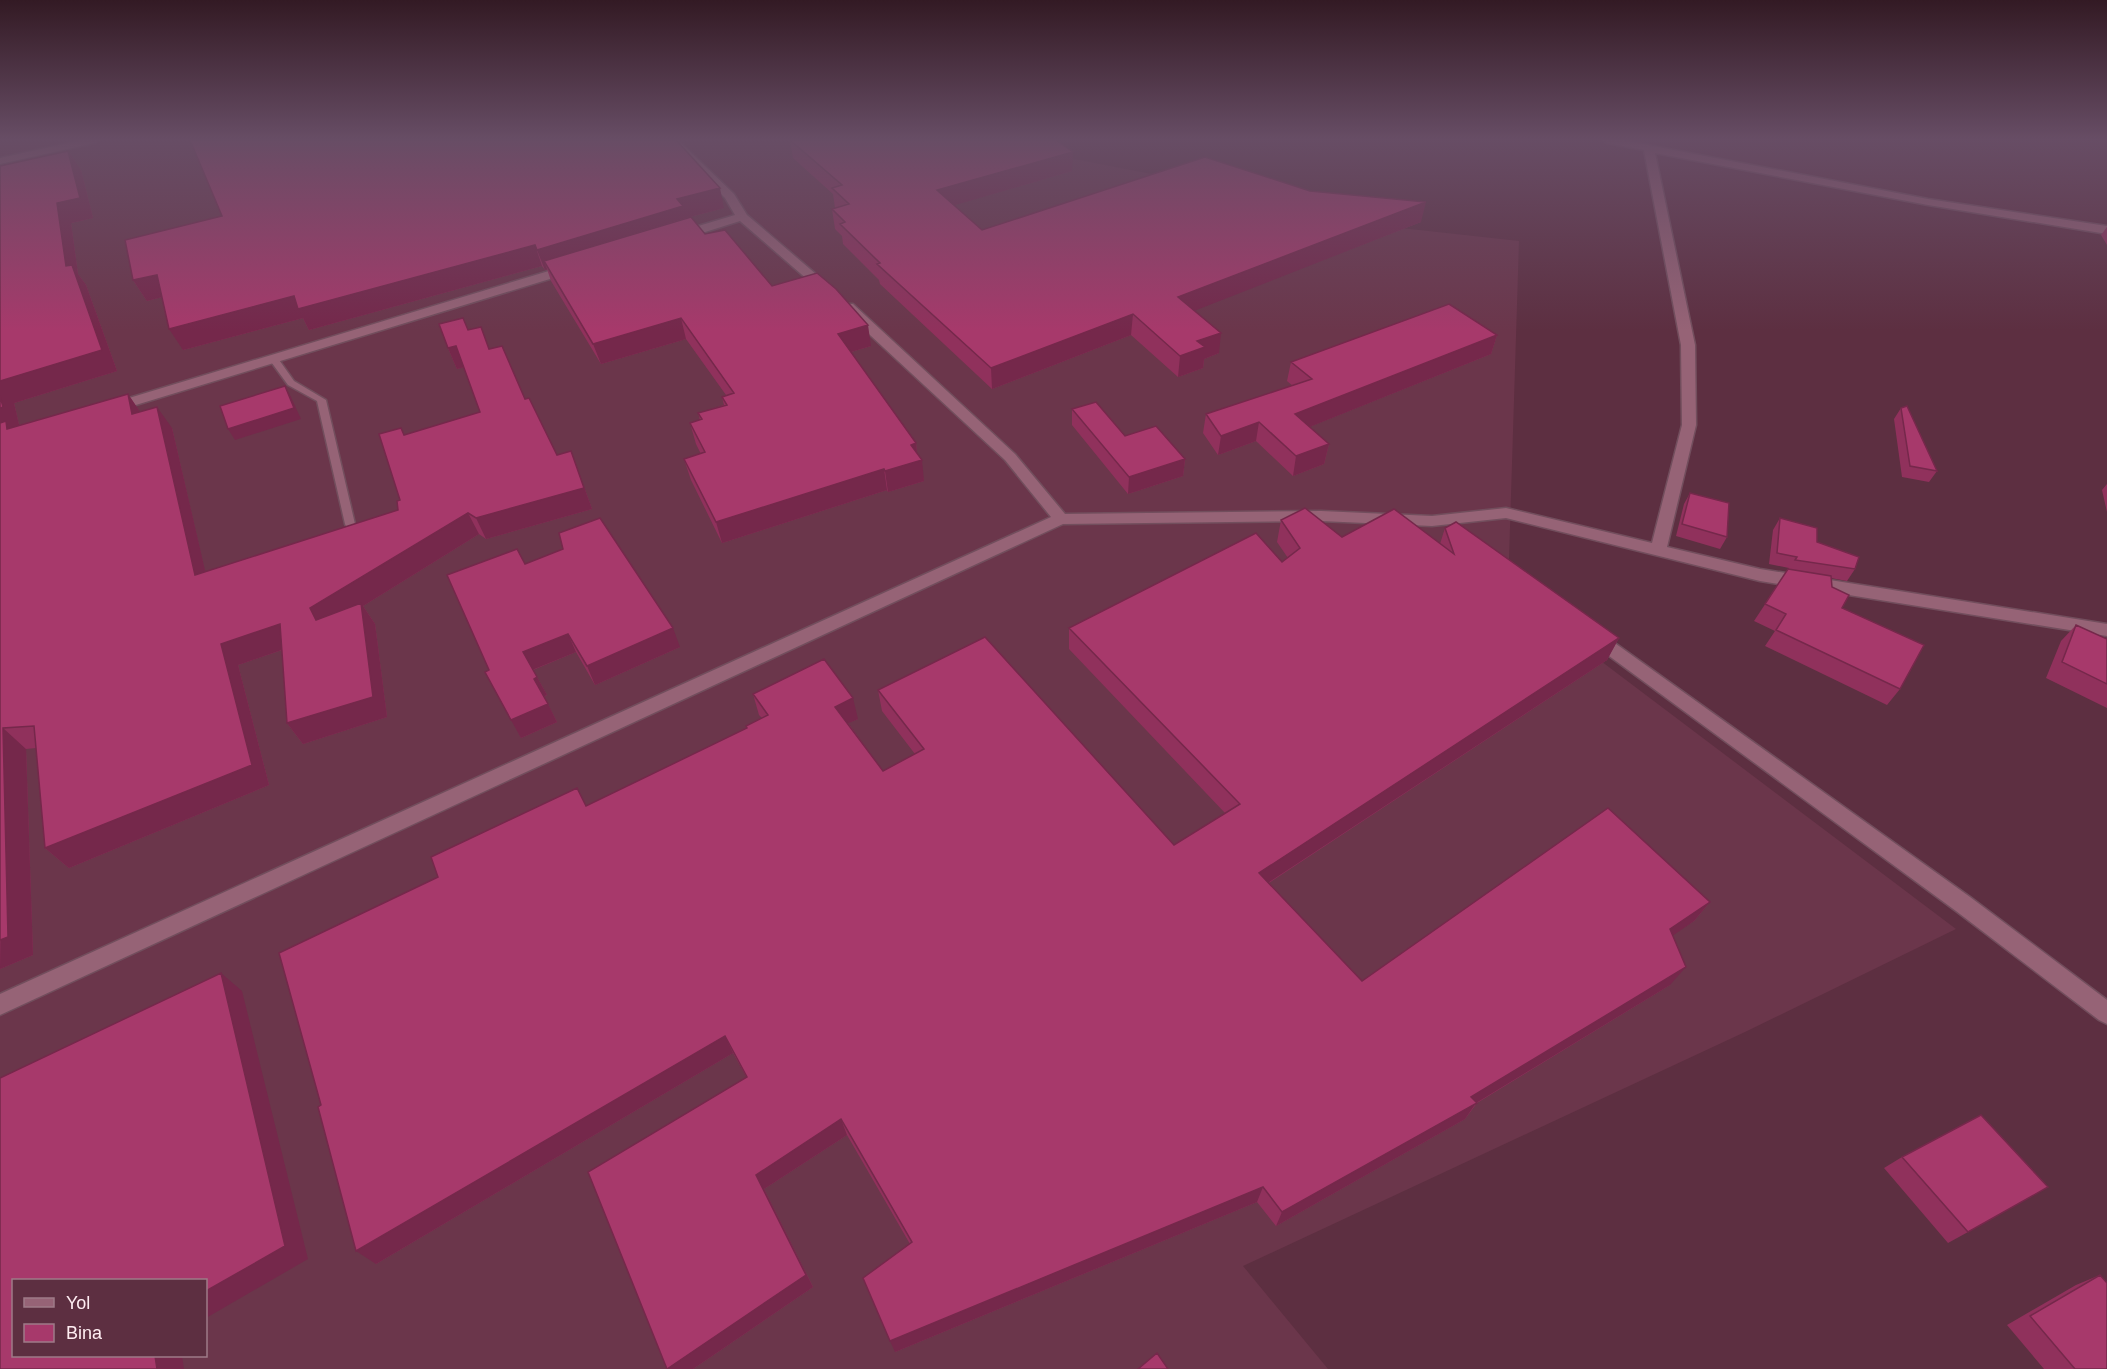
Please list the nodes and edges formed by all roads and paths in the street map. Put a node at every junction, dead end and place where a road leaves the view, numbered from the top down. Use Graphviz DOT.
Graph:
graph roads {
  1 [pos="735,204"];
  2 [pos="1660,204"];
  3 [pos="1946,204"];
  4 [pos="742,217"];
  5 [pos="2107,230"];
  6 [pos="662,241"];
  7 [pos="582,265"];
  8 [pos="274,358"];
  9 [pos="96,412"];
  10 [pos="1061,519"];
  11 [pos="1432,521"];
  12 [pos="350,524"];
  13 [pos="1451,534"];
  14 [pos="1658,550"];
  15 [pos="1575,623"];
  16 [pos="2107,630"];
  17 [pos="0,1005"];
  18 [pos="2107,1013"];
  1 -- 4 [label="street"];
  2 -- 14 [label="street"];
  3 -- 5 [label="street"];
  4 -- 6 [label="street"];
  4 -- 10 [label="street"];
  7 -- 8 [label="street"];
  8 -- 9 [label="street"];
  8 -- 12 [label="lane"];
  10 -- 11 [label="street"];
  10 -- 17 [label="street"];
  11 -- 13 [label="street"];
  11 -- 14 [label="street"];
  14 -- 16 [label="street"];
  15 -- 18 [label="street"];
}
